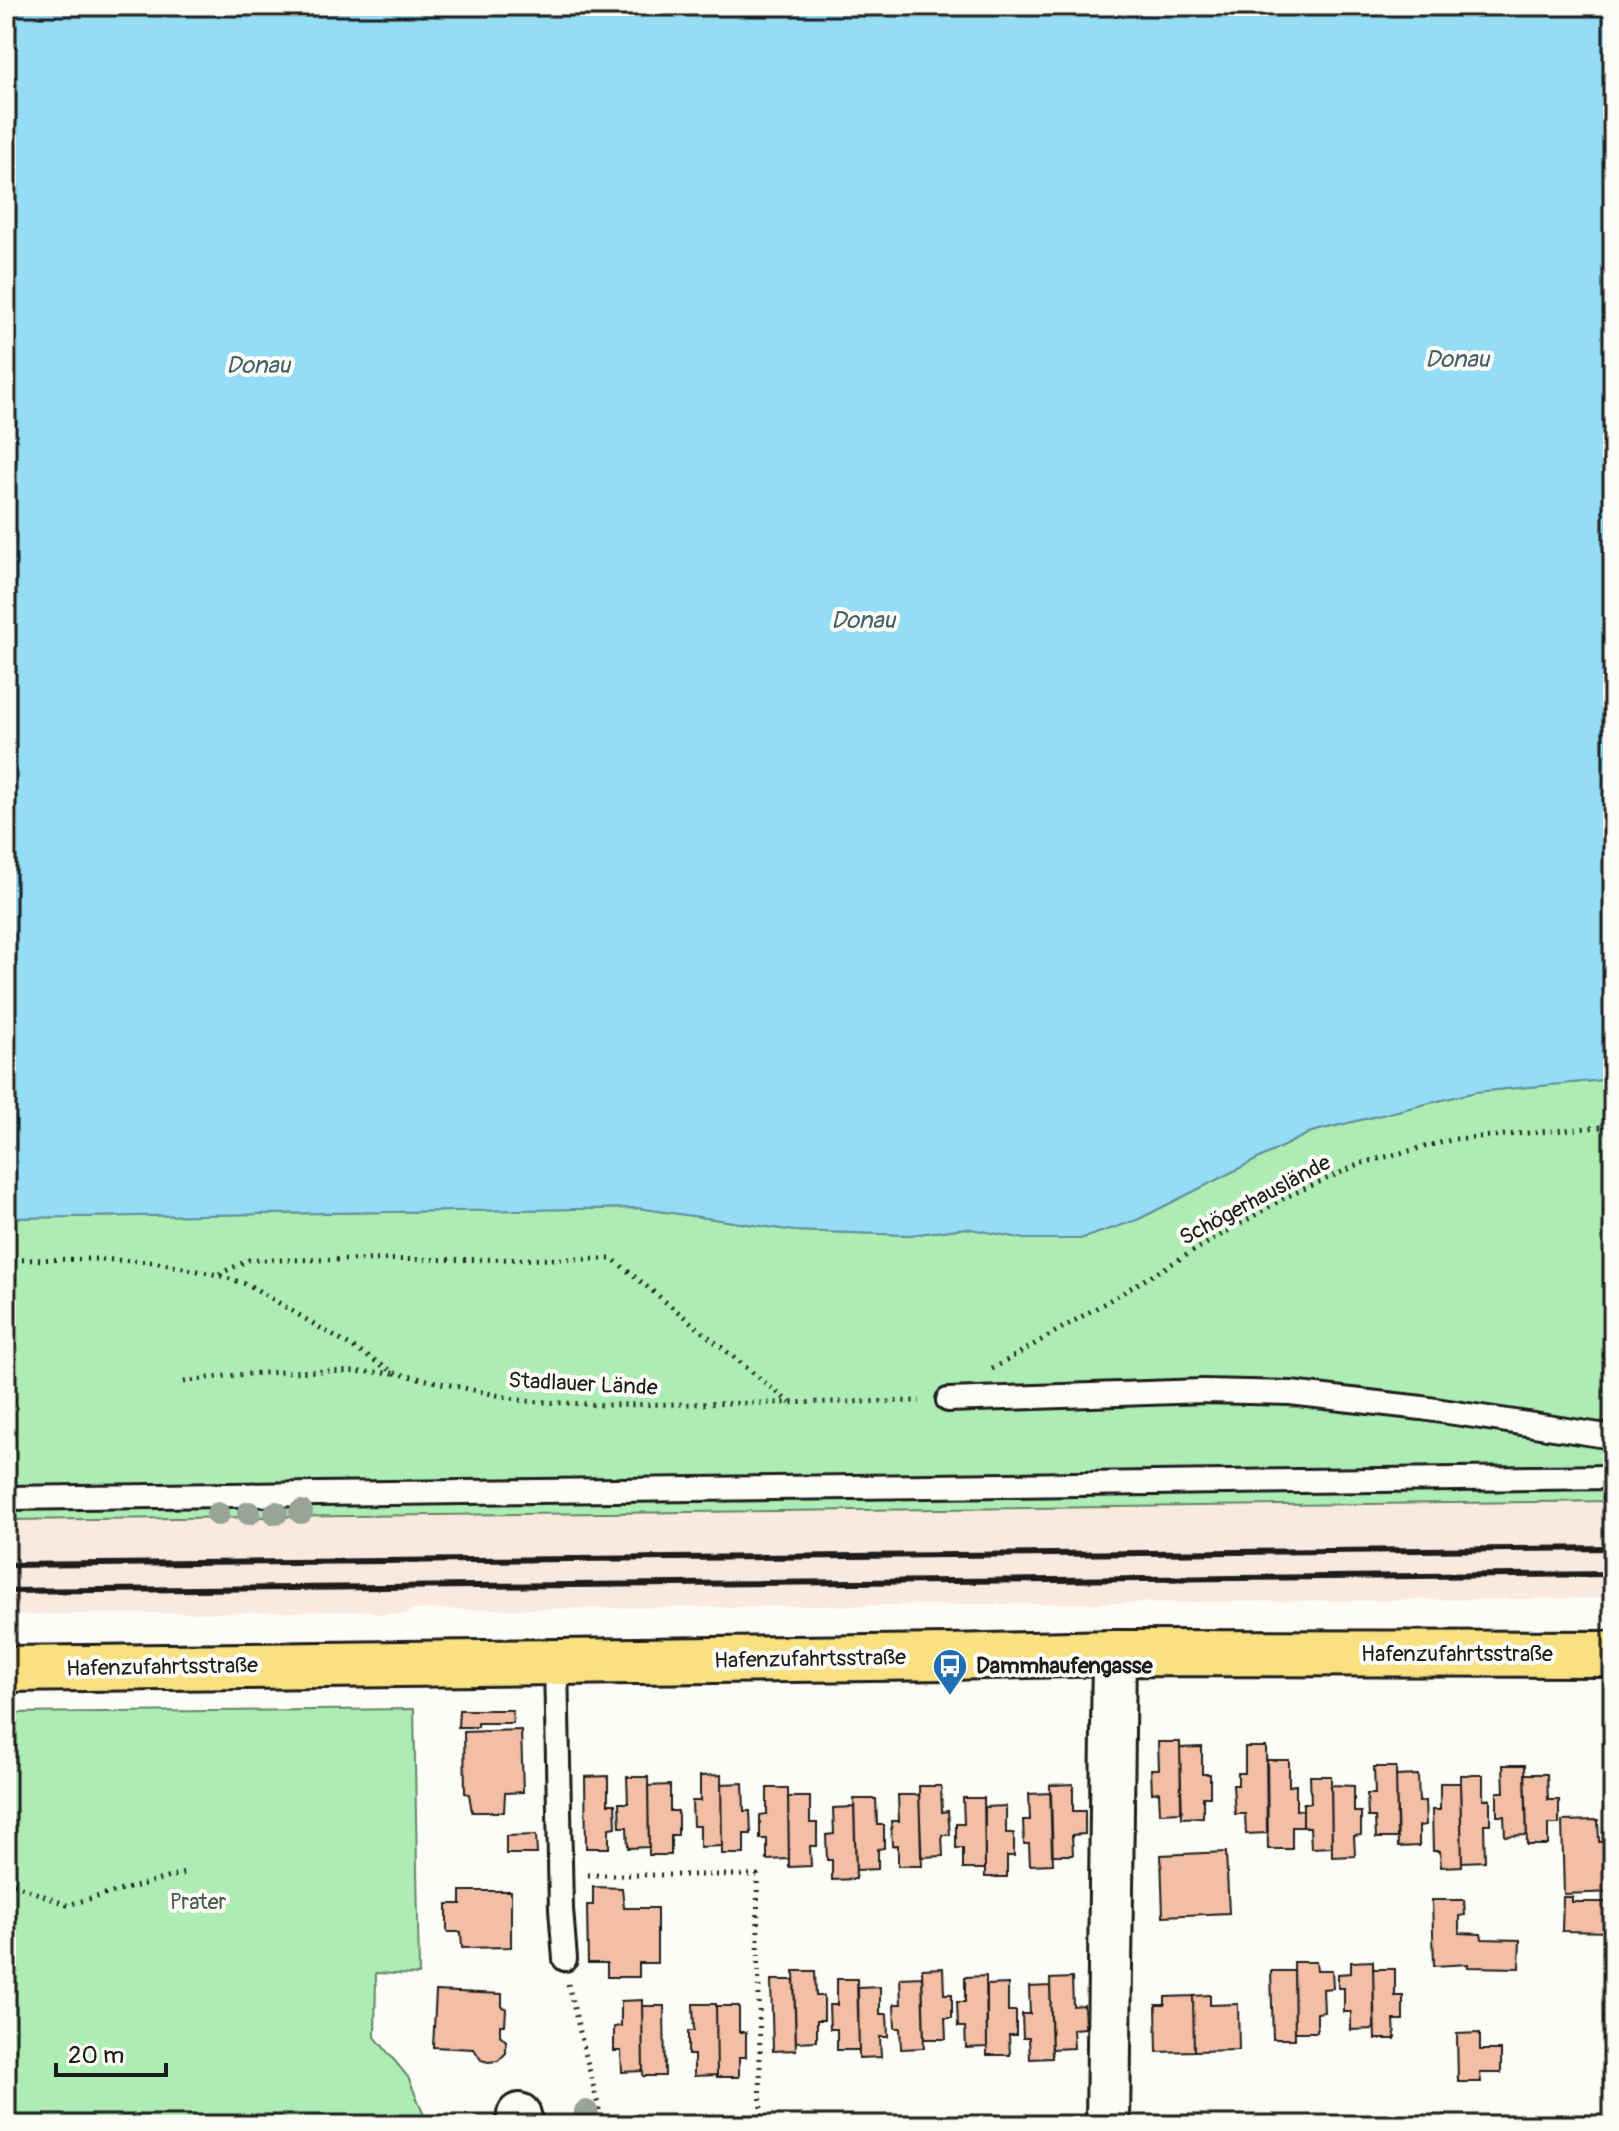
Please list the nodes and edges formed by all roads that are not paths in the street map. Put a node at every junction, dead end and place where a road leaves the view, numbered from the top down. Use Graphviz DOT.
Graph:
graph roads {
  1 [pos="948,1400"];
  2 [pos="1613,1437"];
  3 [pos="1613,1477"];
  4 [pos="6,1498"];
  5 [pos="1114,1653"];
  6 [pos="1613,1654"];
  7 [pos="556,1663"];
  8 [pos="6,1669"];
  9 [pos="565,1959"];
  10 [pos="1108,2125"];
  1 -- 2 [label="lane"];
  3 -- 4 [label="lane"];
  5 -- 6 [label="main road, Hafenzufahrtsstraße"];
  5 -- 7 [label="main road, Hafenzufahrtsstraße"];
  5 -- 10 [label="street"];
  7 -- 8 [label="main road, Hafenzufahrtsstraße"];
  7 -- 9 [label="lane"];
}
